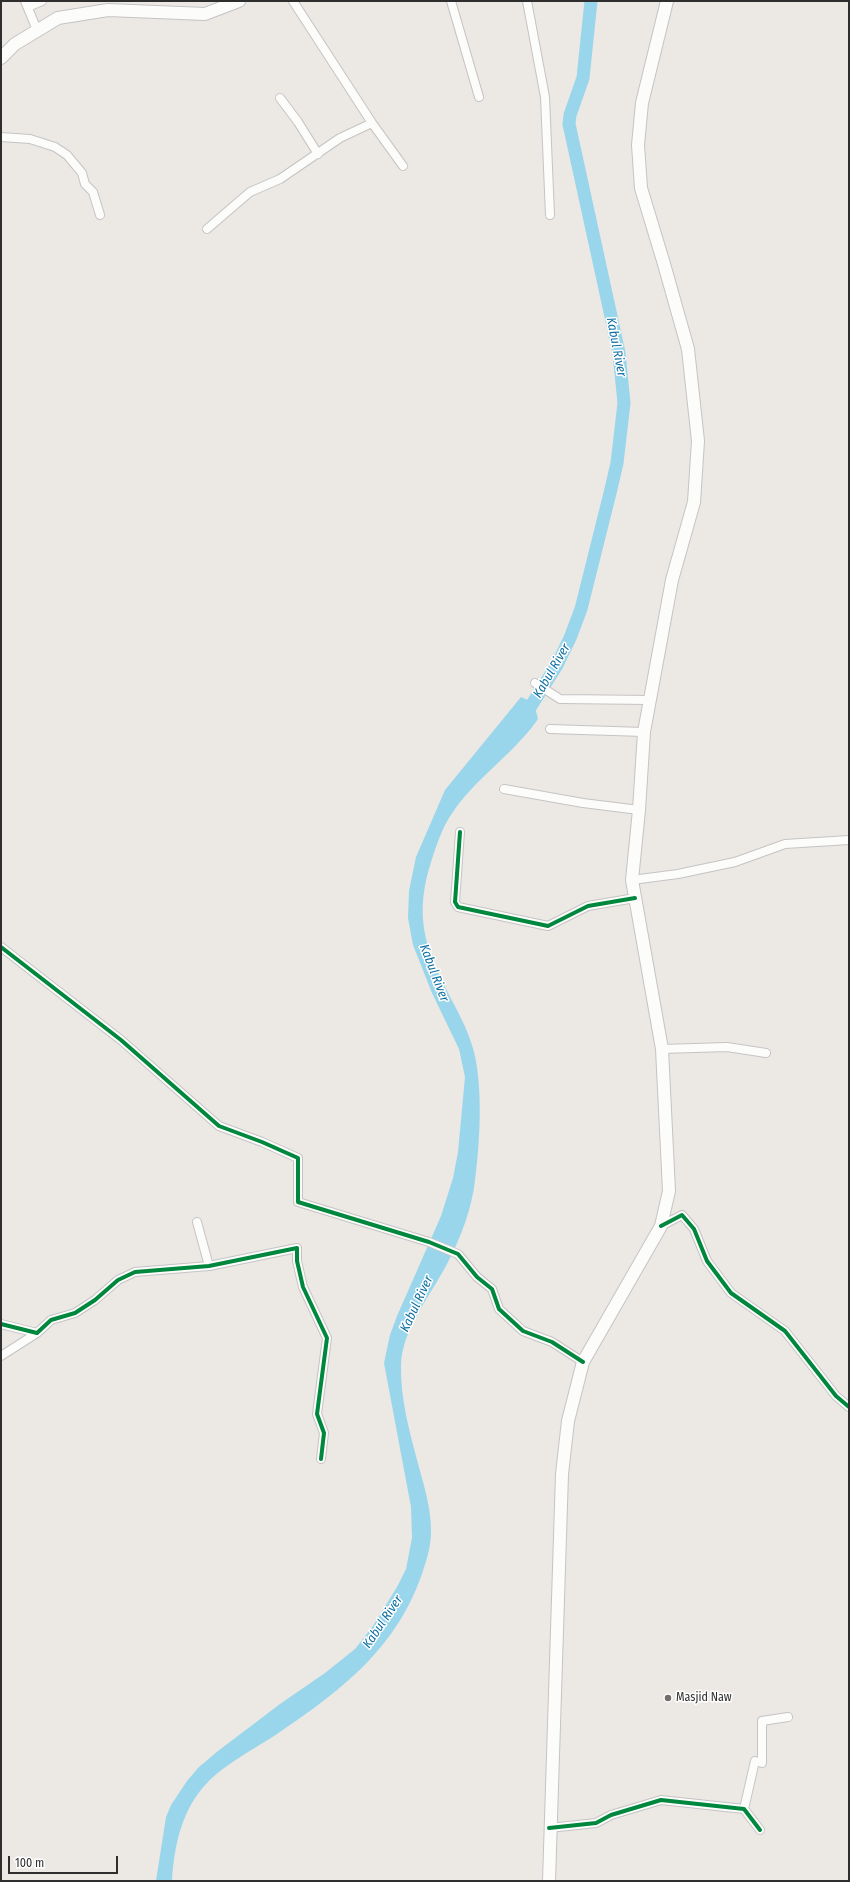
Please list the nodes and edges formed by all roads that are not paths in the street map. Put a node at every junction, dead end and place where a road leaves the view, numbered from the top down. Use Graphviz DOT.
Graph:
graph roads {
  1 [pos="42,1"];
  2 [pos="239,1"];
  3 [pos="293,1"];
  4 [pos="451,1"];
  5 [pos="527,1"];
  6 [pos="666,1"];
  7 [pos="27,4"];
  8 [pos="214,6"];
  9 [pos="37,30"];
  10 [pos="1,58"];
  11 [pos="479,97"];
  12 [pos="280,98"];
  13 [pos="372,124"];
  14 [pos="1,137"];
  15 [pos="318,154"];
  16 [pos="403,166"];
  17 [pos="100,215"];
  18 [pos="550,215"];
  19 [pos="207,229"];
  20 [pos="535,683"];
  21 [pos="649,700"];
  22 [pos="550,729"];
  23 [pos="644,732"];
  24 [pos="504,788"];
  25 [pos="640,810"];
  26 [pos="460,832"];
  27 [pos="849,840"];
  28 [pos="632,880"];
  29 [pos="635,898"];
  30 [pos="1,947"];
  31 [pos="662,1049"];
  32 [pos="766,1053"];
  33 [pos="198,1222"];
  34 [pos="661,1226"];
  35 [pos="209,1266"];
  36 [pos="1,1324"];
  37 [pos="37,1333"];
  38 [pos="1,1356"];
  39 [pos="583,1362"];
  40 [pos="849,1407"];
  41 [pos="321,1459"];
  42 [pos="788,1717"];
  43 [pos="744,1810"];
  44 [pos="549,1828"];
  45 [pos="760,1830"];
  46 [pos="549,1881"];
  1 -- 7 [label="street"];
  2 -- 8 [label="main road"];
  3 -- 13 [label="street"];
  4 -- 11 [label="street"];
  5 -- 18 [label="street"];
  6 -- 21 [label="main road"];
  7 -- 9 [label="street"];
  8 -- 9 [label="main road"];
  9 -- 10 [label="main road"];
  12 -- 15 [label="street"];
  13 -- 15 [label="street"];
  13 -- 16 [label="street"];
  14 -- 17 [label="street"];
  15 -- 19 [label="street"];
  20 -- 21 [label="street"];
  21 -- 23 [label="main road"];
  22 -- 23 [label="street"];
  23 -- 25 [label="main road"];
  24 -- 25 [label="street"];
  25 -- 28 [label="main road"];
  26 -- 29 [label="street"];
  27 -- 28 [label="street"];
  28 -- 29 [label="main road"];
  29 -- 31 [label="main road"];
  30 -- 39 [label="street"];
  31 -- 32 [label="street"];
  31 -- 34 [label="main road"];
  33 -- 35 [label="street"];
  34 -- 39 [label="main road"];
  34 -- 40 [label="street"];
  35 -- 37 [label="street"];
  35 -- 41 [label="street"];
  36 -- 37 [label="street"];
  37 -- 38 [label="street"];
  39 -- 44 [label="main road"];
  42 -- 43 [label="street"];
  43 -- 44 [label="street"];
  43 -- 45 [label="street"];
  44 -- 46 [label="main road"];
}
